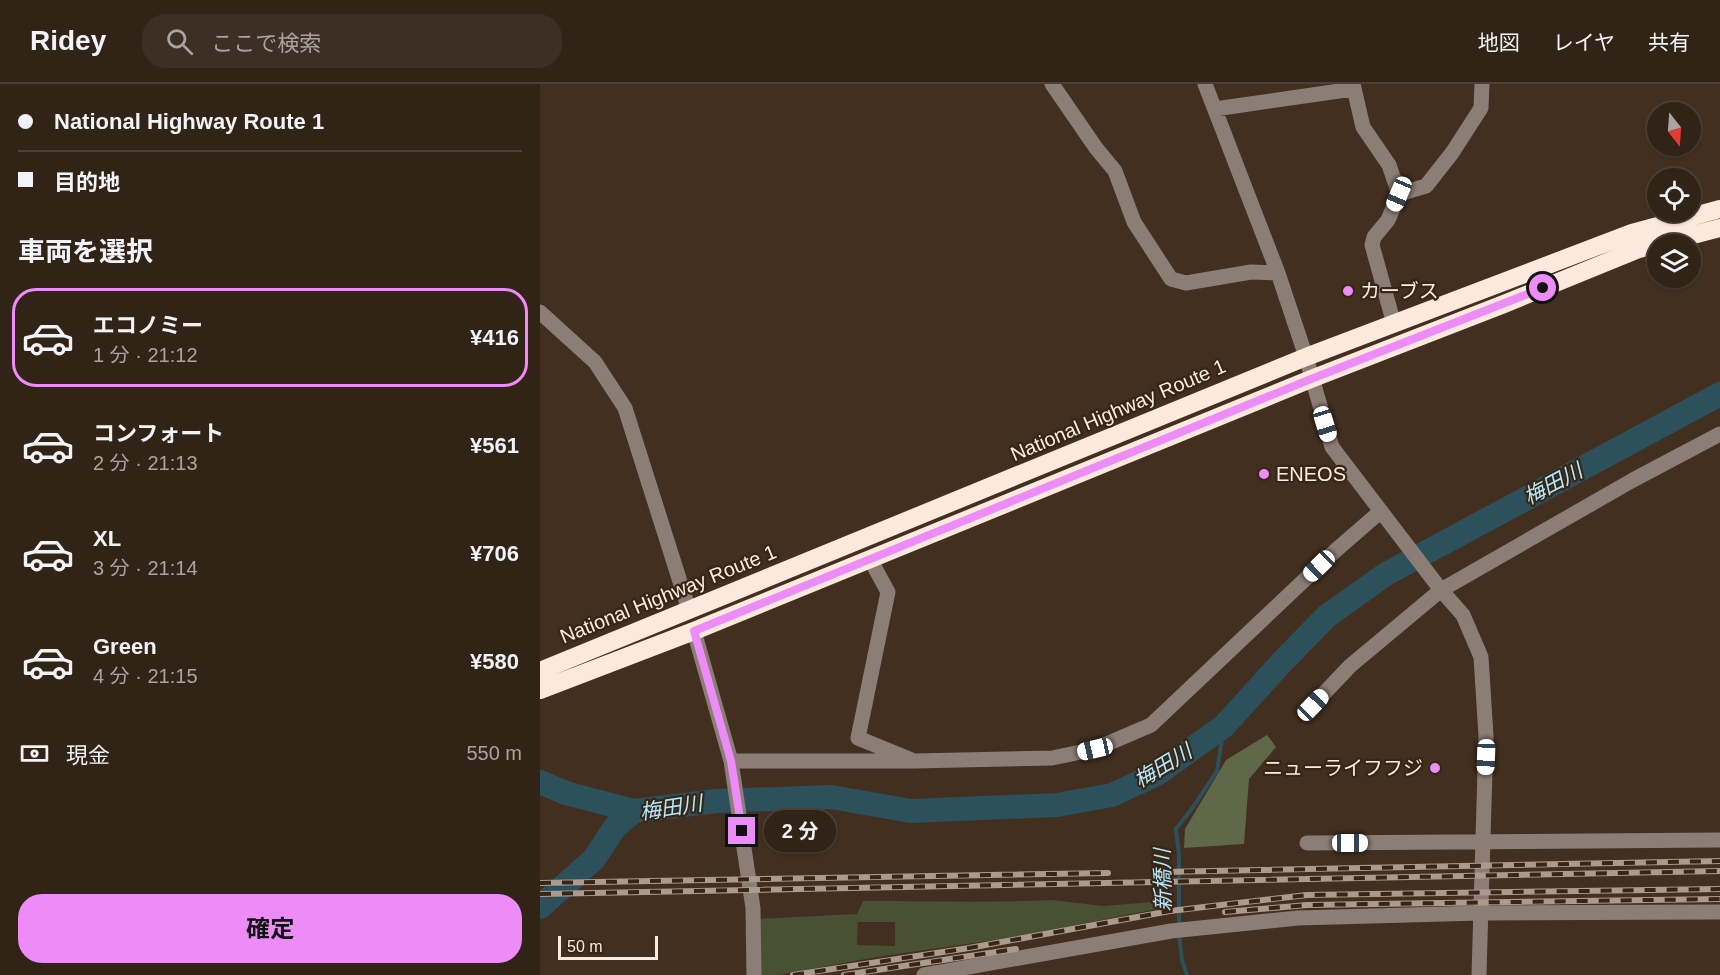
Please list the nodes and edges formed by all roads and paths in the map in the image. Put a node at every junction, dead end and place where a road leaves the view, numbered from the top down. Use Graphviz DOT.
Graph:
graph roads {
  1 [pos="1052,84"];
  2 [pos="1205,84"];
  3 [pos="1482,84"];
  4 [pos="1353,86"];
  5 [pos="1215,109"];
  6 [pos="1399,194"];
  7 [pos="1720,209"];
  8 [pos="1720,228"];
  9 [pos="1278,273"];
  10 [pos="540,312"];
  11 [pos="1394,324"];
  12 [pos="1306,357"];
  13 [pos="1311,379"];
  14 [pos="1720,434"];
  15 [pos="1385,516"];
  16 [pos="870,559"];
  17 [pos="1438,586"];
  18 [pos="689,610"];
  19 [pos="694,631"];
  20 [pos="540,671"];
  21 [pos="540,690"];
  22 [pos="1313,705"];
  23 [pos="914,761"];
  24 [pos="731,764"];
  25 [pos="1720,840"];
  26 [pos="1307,843"];
  27 [pos="1483,847"];
  28 [pos="1720,912"];
  29 [pos="1481,914"];
  30 [pos="955,973"];
  31 [pos="754,975"];
  32 [pos="924,975"];
  33 [pos="1479,975"];
  1 -- 9 [label="street"];
  2 -- 5 [label="street"];
  3 -- 6 [label="street"];
  4 -- 5 [label="street"];
  4 -- 6 [label="street"];
  5 -- 9 [label="street"];
  6 -- 11 [label="street"];
  7 -- 11 [label="highway, National Highway Route 1"];
  8 -- 13 [label="highway"];
  9 -- 12 [label="street"];
  10 -- 18 [label="street"];
  11 -- 12 [label="highway, National Highway Route 1"];
  12 -- 13 [label="street"];
  12 -- 18 [label="highway, National Highway Route 1"];
  13 -- 15 [label="street"];
  13 -- 16 [label="highway"];
  14 -- 17 [label="street"];
  15 -- 17 [label="street"];
  15 -- 23 [label="street"];
  16 -- 19 [label="highway"];
  16 -- 23 [label="street"];
  17 -- 22 [label="street"];
  17 -- 27 [label="street"];
  18 -- 20 [label="highway, National Highway Route 1"];
  19 -- 21 [label="highway"];
  19 -- 24 [label="street"];
  23 -- 24 [label="street"];
  24 -- 31 [label="street"];
  25 -- 27 [label="street"];
  26 -- 27 [label="street"];
  27 -- 29 [label="street"];
  28 -- 29 [label="street"];
  29 -- 30 [label="street"];
  29 -- 33 [label="street"];
  30 -- 32 [label="street"];
}
